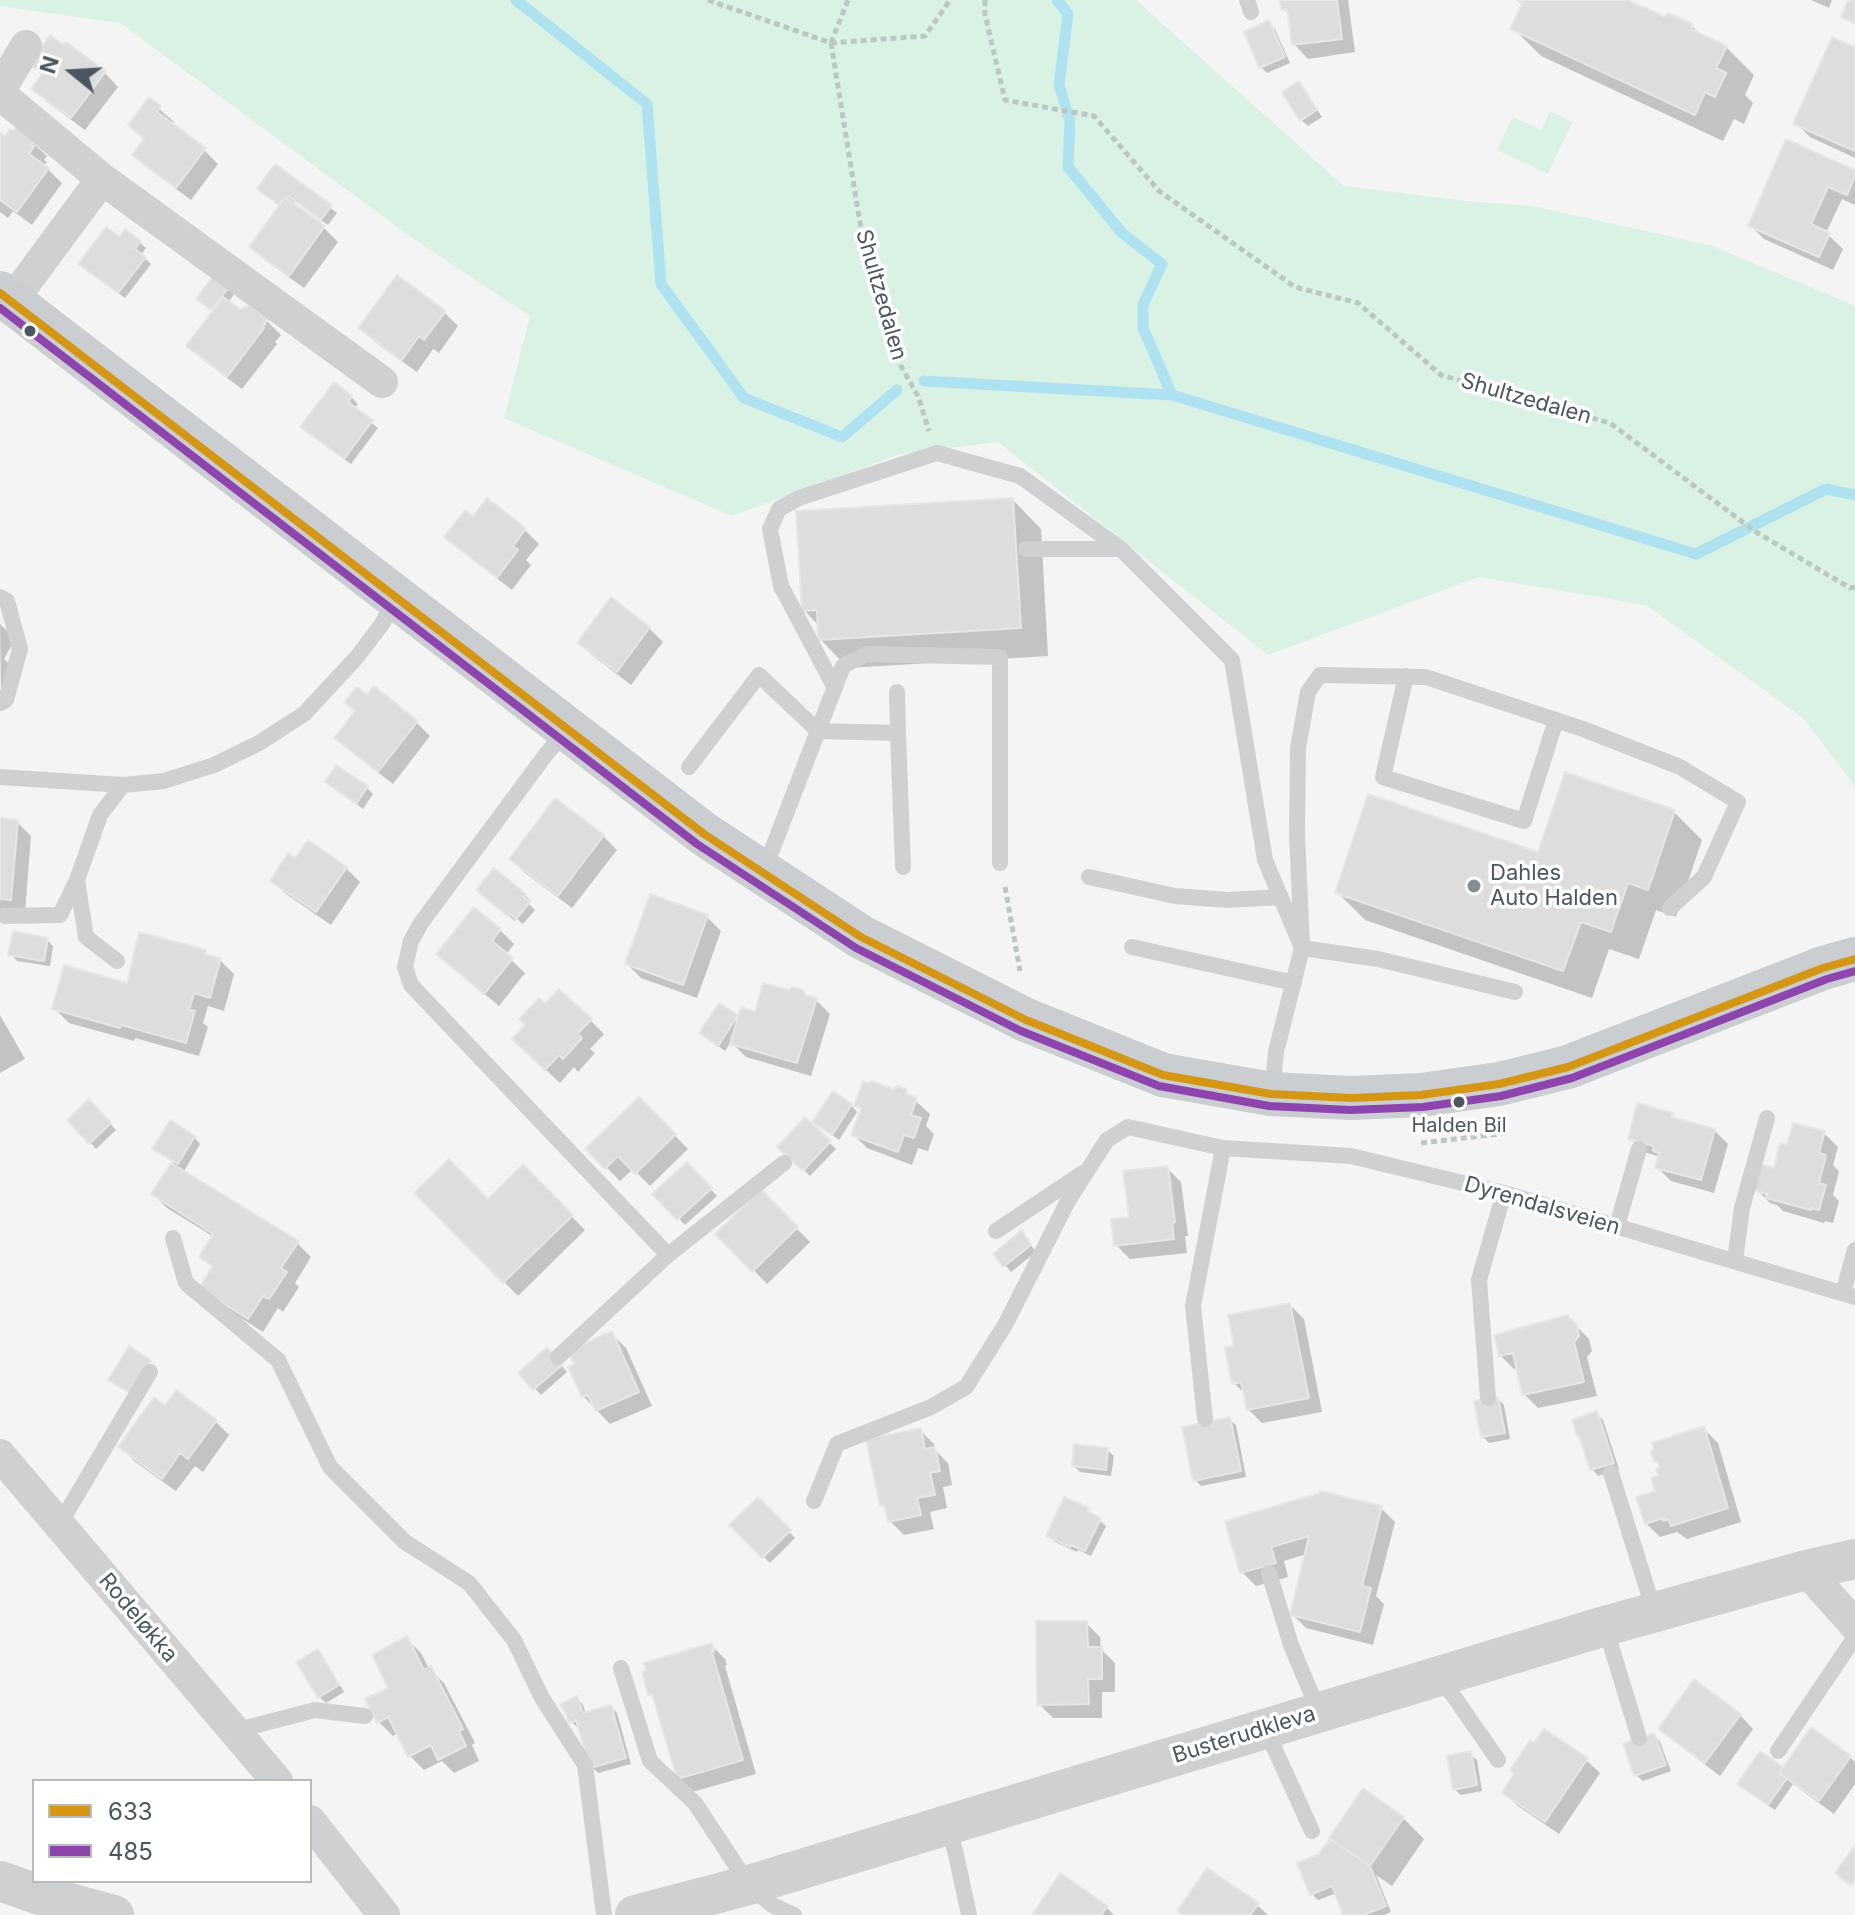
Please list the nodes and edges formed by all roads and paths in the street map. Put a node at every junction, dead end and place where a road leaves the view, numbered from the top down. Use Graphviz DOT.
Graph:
graph roads {
  1 [pos="708,0"];
  2 [pos="848,0"];
  3 [pos="950,0"];
  4 [pos="985,0"];
  5 [pos="831,43"];
  6 [pos="26,46"];
  7 [pos="0,92"];
  8 [pos="102,179"];
  9 [pos="6,298"];
  10 [pos="382,382"];
  11 [pos="937,453"];
  12 [pos="1026,549"];
  13 [pos="1121,549"];
  14 [pos="1855,587"];
  15 [pos="0,597"];
  16 [pos="396,598"];
  17 [pos="1406,676"];
  18 [pos="835,688"];
  19 [pos="897,692"];
  20 [pos="0,703"];
  21 [pos="1556,720"];
  22 [pos="568,729"];
  23 [pos="818,731"];
  24 [pos="898,733"];
  25 [pos="689,767"];
  26 [pos="0,777"];
  27 [pos="123,785"];
  28 [pos="1000,863"];
  29 [pos="903,867"];
  30 [pos="759,870"];
  31 [pos="1089,877"];
  32 [pos="77,880"];
  33 [pos="1281,897"];
  34 [pos="1670,908"];
  35 [pos="5,916"];
  36 [pos="1132,947"];
  37 [pos="1302,948"];
  38 [pos="1855,959"];
  39 [pos="117,961"];
  40 [pos="1021,976"];
  41 [pos="1294,983"];
  42 [pos="1515,992"];
  43 [pos="1271,1094"];
  44 [pos="1767,1118"];
  45 [pos="1223,1148"];
  46 [pos="1639,1149"];
  47 [pos="784,1163"];
  48 [pos="1088,1170"];
  49 [pos="1504,1193"];
  50 [pos="1617,1226"];
  51 [pos="996,1231"];
  52 [pos="173,1238"];
  53 [pos="1855,1250"];
  54 [pos="668,1255"];
  55 [pos="1735,1261"];
  56 [pos="1849,1295"];
  57 [pos="558,1357"];
  58 [pos="150,1372"];
  59 [pos="1488,1398"];
  60 [pos="1205,1419"];
  61 [pos="0,1455"];
  62 [pos="1611,1473"];
  63 [pos="814,1501"];
  64 [pos="59,1525"];
  65 [pos="1855,1559"];
  66 [pos="1806,1570"];
  67 [pos="1269,1573"];
  68 [pos="1654,1612"];
  69 [pos="1853,1623"];
  70 [pos="1605,1626"];
  71 [pos="621,1668"];
  72 [pos="1438,1677"];
  73 [pos="1319,1712"];
  74 [pos="365,1716"];
  75 [pos="1265,1728"];
  76 [pos="234,1731"];
  77 [pos="1639,1738"];
  78 [pos="1778,1751"];
  79 [pos="1498,1760"];
  80 [pos="275,1779"];
  81 [pos="312,1824"];
  82 [pos="947,1825"];
  83 [pos="1312,1831"];
  84 [pos="0,1881"];
  85 [pos="749,1885"];
  86 [pos="114,1915"];
  87 [pos="384,1915"];
  88 [pos="604,1915"];
  89 [pos="635,1915"];
  90 [pos="794,1915"];
  91 [pos="969,1915"];
  1 -- 5 [label="path"];
  2 -- 5 [label="path"];
  3 -- 5 [label="path"];
  4 -- 14 [label="path, Shultzedalen"];
  5 -- 11 [label="path, Shultzedalen"];
  6 -- 7 [label="street"];
  7 -- 8 [label="street"];
  8 -- 9 [label="street"];
  8 -- 10 [label="street"];
  9 -- 16 [label="main road"];
  11 -- 13 [label="lane"];
  11 -- 18 [label="lane"];
  12 -- 13 [label="lane"];
  13 -- 33 [label="lane"];
  15 -- 20 [label="lane"];
  16 -- 22 [label="main road"];
  16 -- 27 [label="lane"];
  17 -- 21 [label="lane"];
  17 -- 21 [label="lane"];
  17 -- 37 [label="lane"];
  18 -- 23 [label="lane"];
  18 -- 28 [label="lane"];
  19 -- 24 [label="lane"];
  21 -- 34 [label="lane"];
  22 -- 30 [label="main road"];
  22 -- 54 [label="lane"];
  23 -- 24 [label="lane"];
  23 -- 25 [label="lane"];
  23 -- 30 [label="lane"];
  24 -- 29 [label="lane"];
  26 -- 27 [label="lane"];
  27 -- 32 [label="lane"];
  28 -- 40 [label="path"];
  30 -- 43 [label="main road"];
  31 -- 33 [label="lane"];
  32 -- 35 [label="lane"];
  32 -- 39 [label="lane"];
  33 -- 37 [label="lane"];
  36 -- 41 [label="lane"];
  37 -- 41 [label="lane"];
  37 -- 42 [label="lane"];
  38 -- 43 [label="main road"];
  41 -- 43 [label="lane"];
  44 -- 55 [label="lane"];
  45 -- 48 [label="lane, Dyrendalsveien"];
  45 -- 49 [label="lane, Dyrendalsveien"];
  45 -- 60 [label="lane"];
  46 -- 50 [label="lane"];
  47 -- 54 [label="lane"];
  48 -- 51 [label="lane"];
  48 -- 63 [label="lane, Dyrendalsveien"];
  49 -- 50 [label="lane, Dyrendalsveien"];
  49 -- 59 [label="lane"];
  50 -- 55 [label="lane, Dyrendalsveien"];
  52 -- 88 [label="lane"];
  53 -- 56 [label="lane"];
  54 -- 57 [label="lane"];
  55 -- 56 [label="lane, Dyrendalsveien"];
  58 -- 64 [label="lane"];
  61 -- 64 [label="street, Rodeløkka"];
  62 -- 68 [label="lane"];
  64 -- 76 [label="street, Rodeløkka"];
  65 -- 66 [label="street, Busterudkleva"];
  66 -- 68 [label="street, Busterudkleva"];
  66 -- 69 [label="street"];
  67 -- 73 [label="lane"];
  68 -- 70 [label="street, Busterudkleva"];
  69 -- 78 [label="lane"];
  70 -- 72 [label="street, Busterudkleva"];
  70 -- 77 [label="lane"];
  71 -- 85 [label="lane"];
  72 -- 73 [label="street, Busterudkleva"];
  72 -- 79 [label="lane"];
  73 -- 75 [label="street, Busterudkleva"];
  74 -- 76 [label="lane"];
  75 -- 82 [label="street, Busterudkleva"];
  75 -- 83 [label="lane"];
  76 -- 80 [label="street, Rodeløkka"];
  81 -- 87 [label="street"];
  82 -- 85 [label="street, Busterudkleva"];
  82 -- 91 [label="lane"];
  84 -- 86 [label="street"];
  85 -- 89 [label="street, Busterudkleva"];
  85 -- 90 [label="lane"];
}
